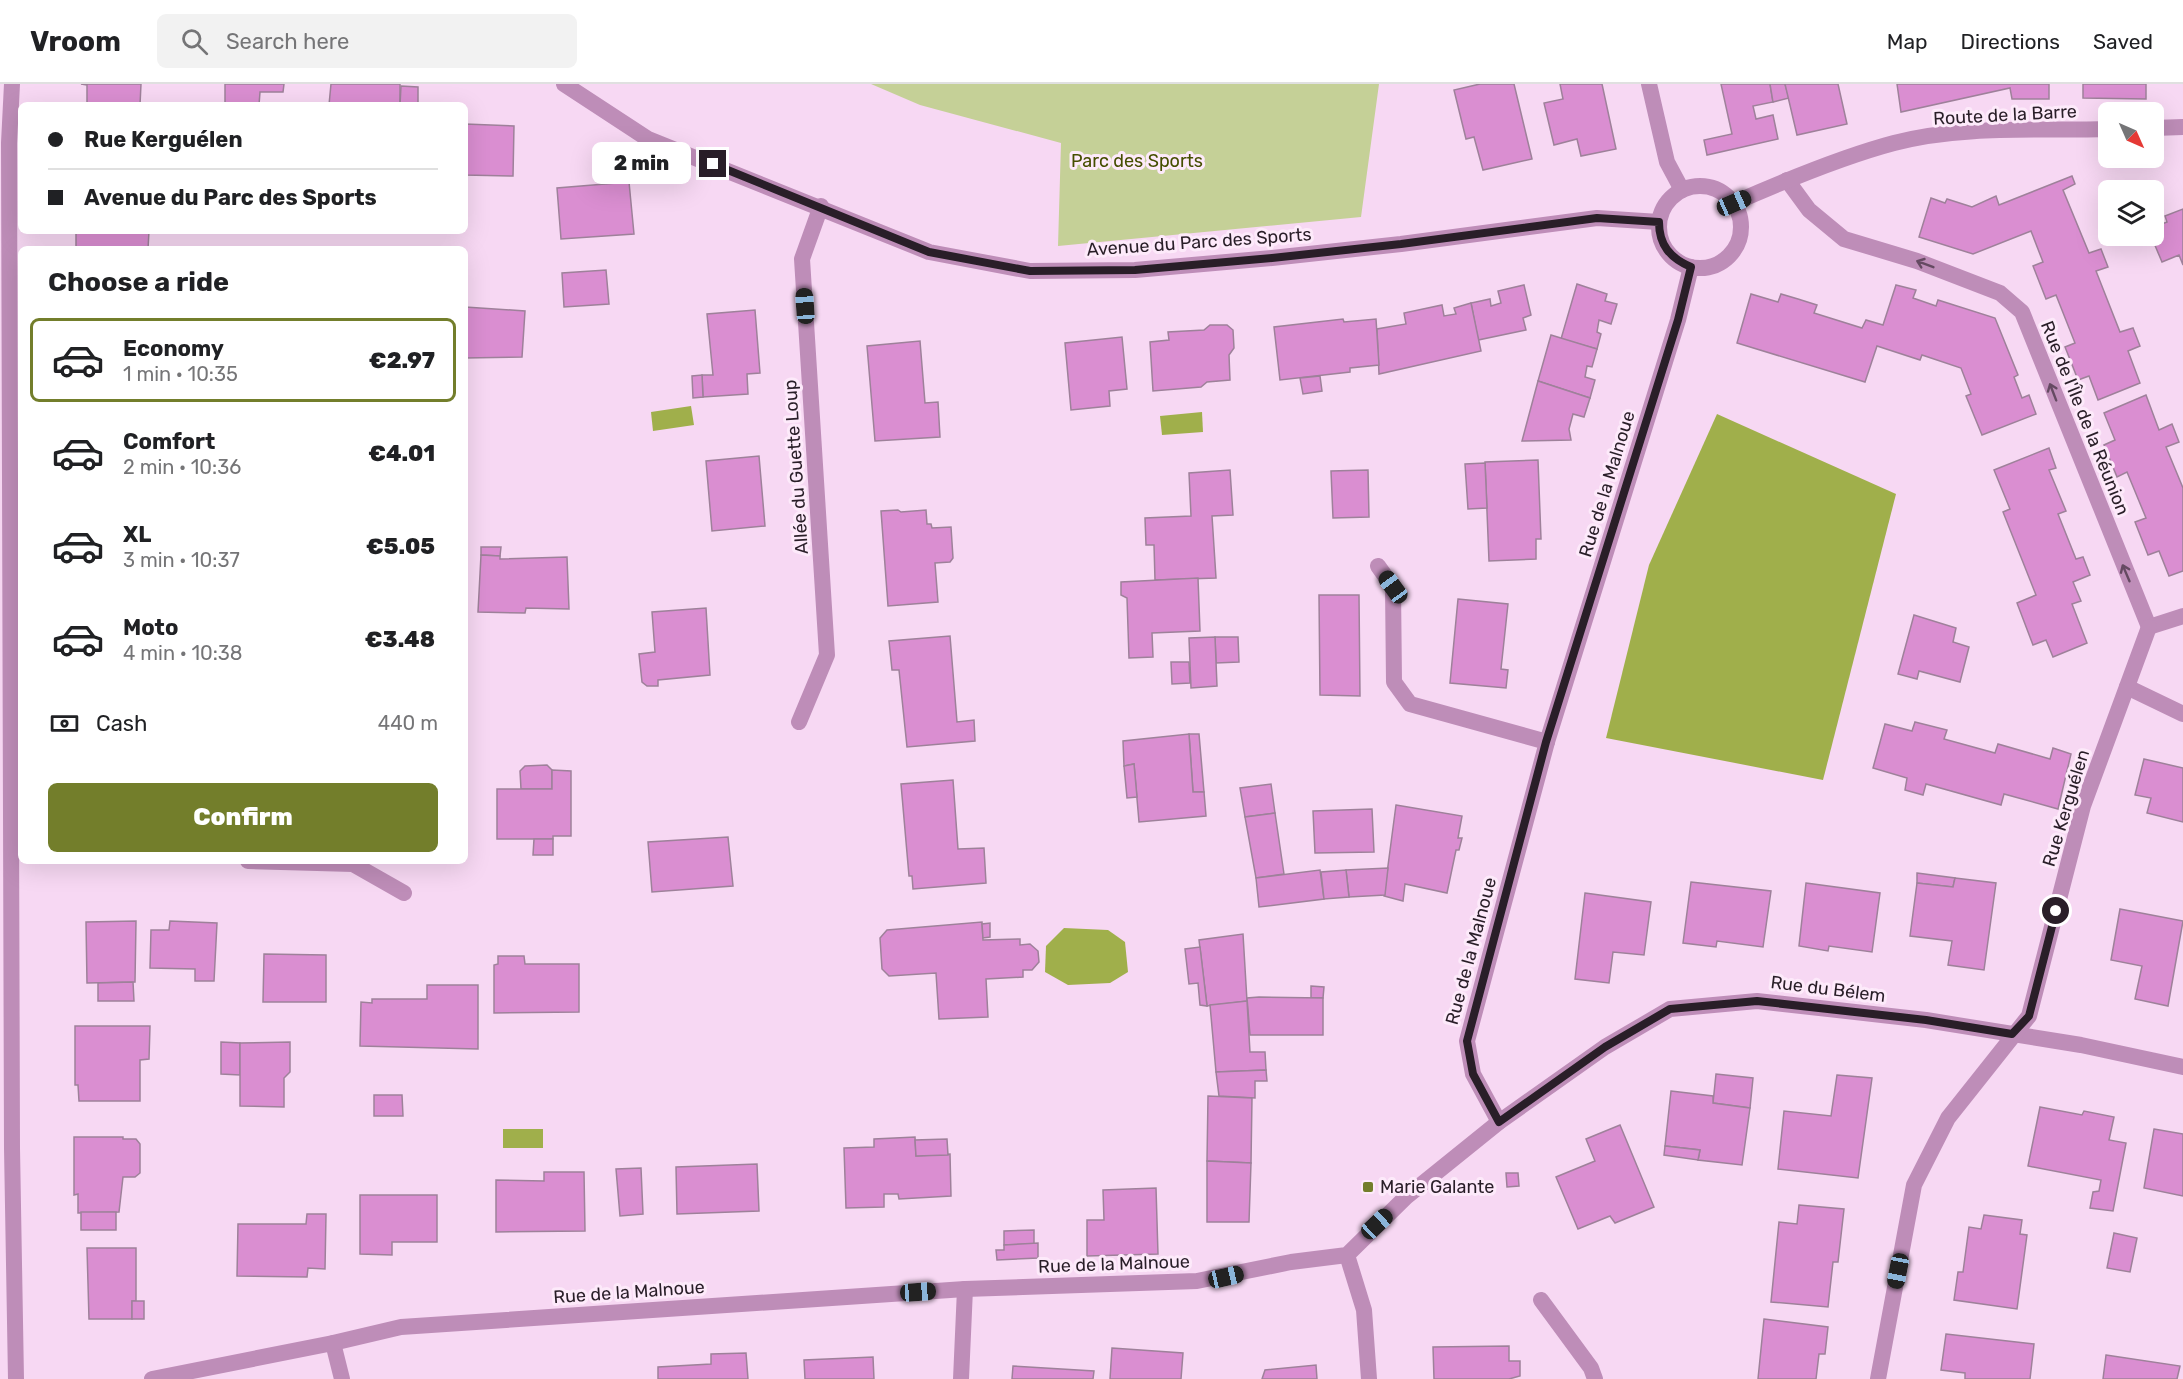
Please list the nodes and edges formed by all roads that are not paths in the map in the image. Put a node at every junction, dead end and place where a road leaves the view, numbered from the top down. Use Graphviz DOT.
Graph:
graph roads {
  1 [pos="12,84"];
  2 [pos="564,84"];
  3 [pos="1649,84"];
  4 [pos="2183,127"];
  5 [pos="2164,128"];
  6 [pos="2098,129"];
  7 [pos="1787,180"];
  8 [pos="1682,190"];
  9 [pos="1734,203"];
  10 [pos="820,206"];
  11 [pos="1659,222"];
  12 [pos="1691,267"];
  13 [pos="16,401"];
  14 [pos="1378,566"];
  15 [pos="2183,616"];
  16 [pos="2149,627"];
  17 [pos="2127,687"];
  18 [pos="2183,714"];
  19 [pos="799,722"];
  20 [pos="1546,742"];
  21 [pos="17,856"];
  22 [pos="353,864"];
  23 [pos="404,893"];
  24 [pos="2012,1034"];
  25 [pos="2183,1067"];
  26 [pos="1499,1122"];
  27 [pos="1347,1255"];
  28 [pos="964,1289"];
  29 [pos="1541,1300"];
  30 [pos="333,1343"];
  31 [pos="16,1379"];
  32 [pos="152,1379"];
  33 [pos="342,1379"];
  34 [pos="961,1379"];
  35 [pos="1369,1379"];
  36 [pos="1595,1379"];
  37 [pos="1878,1379"];
  1 -- 13 [label="street"];
  2 -- 10 [label="street, Avenue du Parc des Sports"];
  3 -- 8 [label="street"];
  4 -- 5 [label="street"];
  6 -- 7 [label="street, Route de la Barre"];
  7 -- 9 [label="street, Route de la Barre"];
  16 -- 7 [label="street, Rue de l'Île de la Réunion, one-way"];
  8 -- 9 [label="street"];
  8 -- 11 [label="street"];
  9 -- 12 [label="street"];
  10 -- 11 [label="street, Avenue du Parc des Sports"];
  10 -- 19 [label="street, Allée du Guette Loup"];
  11 -- 12 [label="street"];
  12 -- 20 [label="street, Rue de la Malnoue"];
  13 -- 21 [label="street"];
  14 -- 20 [label="street"];
  15 -- 16 [label="street"];
  16 -- 17 [label="street, Rue Kerguélen"];
  17 -- 18 [label="street"];
  17 -- 24 [label="street, Rue Kerguélen"];
  20 -- 26 [label="street, Rue de la Malnoue"];
  21 -- 31 [label="street"];
  22 -- 23 [label="street"];
  24 -- 25 [label="street, Rue du Bélem"];
  24 -- 26 [label="street, Rue du Bélem"];
  24 -- 37 [label="street, Rue Kerguélen"];
  26 -- 27 [label="street"];
  27 -- 28 [label="street, Rue de la Malnoue"];
  27 -- 35 [label="street"];
  28 -- 30 [label="street, Rue de la Malnoue"];
  28 -- 34 [label="street"];
  29 -- 36 [label="street"];
  30 -- 32 [label="street, Rue de la Malnoue"];
  30 -- 33 [label="street"];
}
